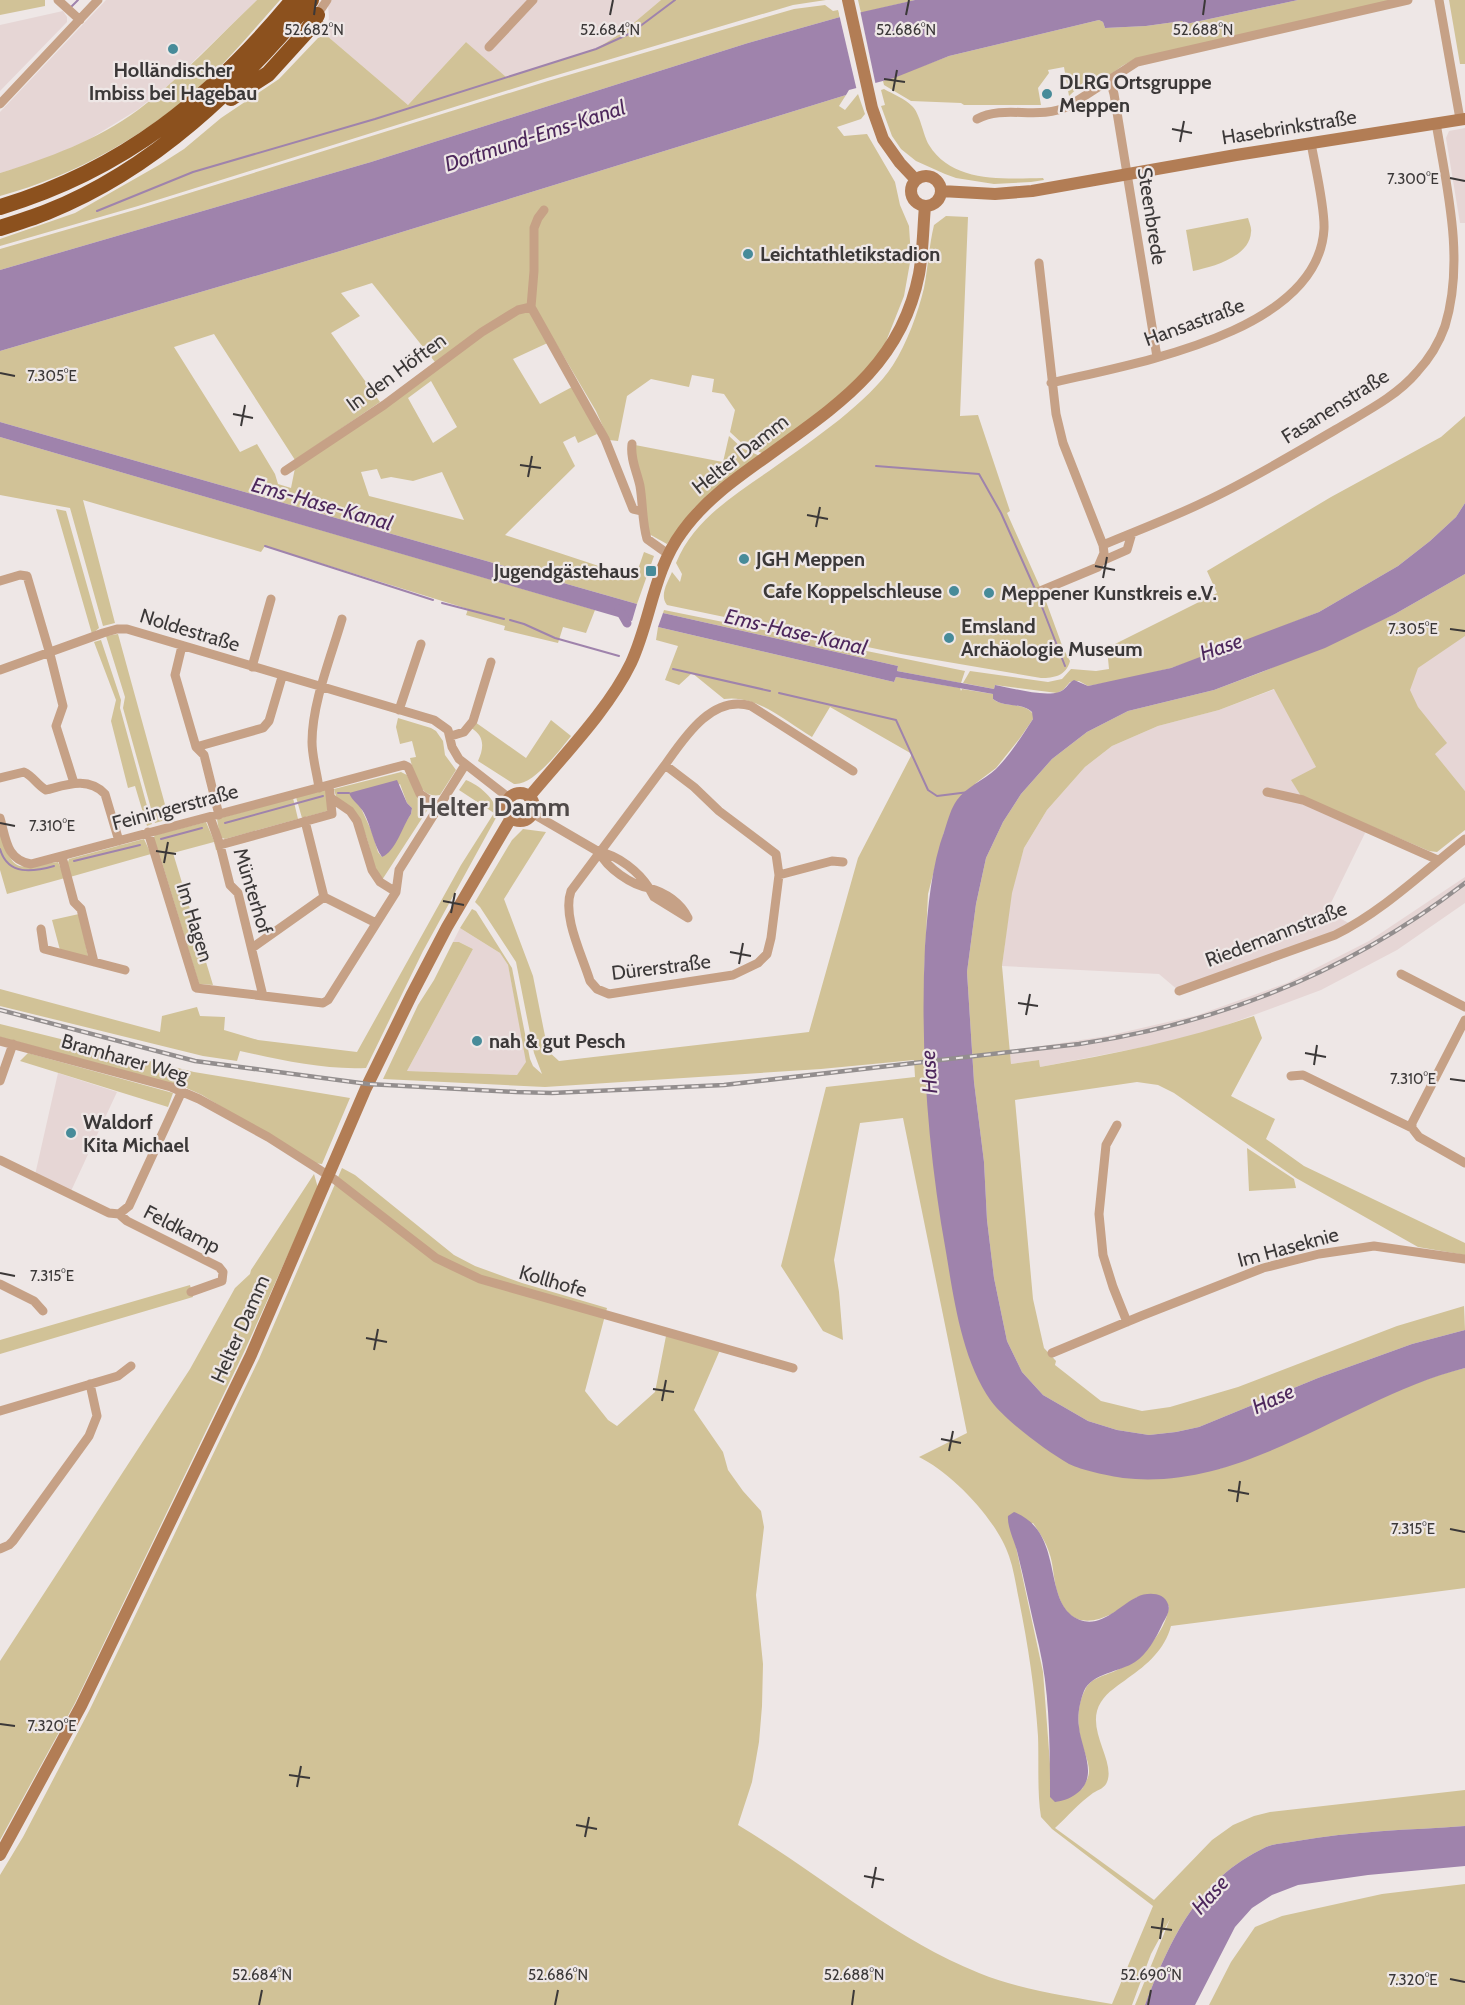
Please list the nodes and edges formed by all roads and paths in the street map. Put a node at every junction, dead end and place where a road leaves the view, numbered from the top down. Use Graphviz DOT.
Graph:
graph roads {
  1 [pos="58,0"];
  2 [pos="98,0"];
  3 [pos="293,0"];
  4 [pos="327,0"];
  5 [pos="532,0"];
  6 [pos="848,0"];
  7 [pos="1408,0"];
  8 [pos="1439,0"];
  9 [pos="316,14"];
  10 [pos="80,20"];
  11 [pos="489,47"];
  12 [pos="1110,80"];
  13 [pos="0,104"];
  14 [pos="977,119"];
  15 [pos="1462,119"];
  16 [pos="1436,123"];
  17 [pos="1311,143"];
  18 [pos="1126,174"];
  19 [pos="916,180"];
  20 [pos="941,191"];
  21 [pos="925,206"];
  22 [pos="0,207"];
  23 [pos="544,210"];
  24 [pos="0,228"];
  25 [pos="1039,263"];
  26 [pos="531,307"];
  27 [pos="1157,357"];
  28 [pos="1051,383"];
  29 [pos="632,444"];
  30 [pos="285,471"];
  31 [pos="642,511"];
  32 [pos="1132,533"];
  33 [pos="1103,545"];
  34 [pos="668,554"];
  35 [pos="1102,561"];
  36 [pos="0,581"];
  37 [pos="1032,595"];
  38 [pos="271,599"];
  39 [pos="342,619"];
  40 [pos="420,644"];
  41 [pos="182,646"];
  42 [pos="50,654"];
  43 [pos="491,662"];
  44 [pos="252,667"];
  45 [pos="0,670"];
  46 [pos="282,677"];
  47 [pos="322,688"];
  48 [pos="399,710"];
  49 [pos="451,736"];
  50 [pos="196,747"];
  51 [pos="465,765"];
  52 [pos="665,765"];
  53 [pos="853,771"];
  54 [pos="0,778"];
  55 [pos="74,783"];
  56 [pos="329,785"];
  57 [pos="319,788"];
  58 [pos="1267,792"];
  59 [pos="529,797"];
  60 [pos="331,798"];
  61 [pos="509,798"];
  62 [pos="438,806"];
  63 [pos="532,813"];
  64 [pos="215,816"];
  65 [pos="0,818"];
  66 [pos="511,818"];
  67 [pos="305,821"];
  68 [pos="148,832"];
  69 [pos="1465,839"];
  70 [pos="118,841"];
  71 [pos="220,845"];
  72 [pos="599,852"];
  73 [pos="62,857"];
  74 [pos="1438,860"];
  75 [pos="843,862"];
  76 [pos="779,875"];
  77 [pos="649,888"];
  78 [pos="396,892"];
  79 [pos="324,897"];
  80 [pos="376,923"];
  81 [pos="41,929"];
  82 [pos="252,948"];
  83 [pos="94,962"];
  84 [pos="125,970"];
  85 [pos="1401,974"];
  86 [pos="1179,991"];
  87 [pos="263,996"];
  88 [pos="1465,1007"];
  89 [pos="1465,1020"];
  90 [pos="0,1041"];
  91 [pos="13,1044"];
  92 [pos="1291,1076"];
  93 [pos="0,1081"];
  94 [pos="182,1091"];
  95 [pos="1117,1125"];
  96 [pos="1412,1128"];
  97 [pos="0,1160"];
  98 [pos="1465,1162"];
  99 [pos="328,1176"];
  100 [pos="119,1214"];
  101 [pos="1465,1259"];
  102 [pos="0,1284"];
  103 [pos="191,1292"];
  104 [pos="43,1311"];
  105 [pos="1127,1322"];
  106 [pos="1052,1353"];
  107 [pos="131,1366"];
  108 [pos="793,1368"];
  109 [pos="90,1384"];
  110 [pos="0,1411"];
  111 [pos="2,1548"];
  112 [pos="0,1559"];
  113 [pos="0,1855"];
  1 -- 10 [label="street"];
  2 -- 10 [label="street"];
  3 -- 22 [label="highway"];
  4 -- 9 [label="street"];
  5 -- 11 [label="street"];
  6 -- 19 [label="street"];
  7 -- 12 [label="street"];
  8 -- 15 [label="street"];
  9 -- 24 [label="highway"];
  10 -- 13 [label="street"];
  12 -- 14 [label="street"];
  12 -- 18 [label="street, Steenbrede"];
  15 -- 16 [label="street, Hasebrinkstraße"];
  16 -- 17 [label="street, Hasebrinkstraße"];
  16 -- 32 [label="street, Fasanenstraße"];
  17 -- 18 [label="street, Hasebrinkstraße"];
  17 -- 27 [label="street, Hansastraße"];
  18 -- 20 [label="street, Hasebrinkstraße"];
  18 -- 27 [label="street, Steenbrede"];
  19 -- 20 [label="street"];
  19 -- 21 [label="street"];
  20 -- 21 [label="street"];
  21 -- 34 [label="street, Helter Damm"];
  23 -- 26 [label="street"];
  25 -- 28 [label="street"];
  26 -- 30 [label="street, In den Höften"];
  26 -- 31 [label="street"];
  27 -- 28 [label="street, Hansastraße"];
  28 -- 33 [label="street"];
  29 -- 31 [label="street"];
  31 -- 34 [label="street"];
  32 -- 33 [label="street, Fasanenstraße"];
  32 -- 35 [label="street"];
  33 -- 35 [label="street"];
  34 -- 59 [label="street, Helter Damm"];
  35 -- 37 [label="street"];
  36 -- 42 [label="street"];
  38 -- 44 [label="street, Noldestraße"];
  39 -- 47 [label="street"];
  40 -- 48 [label="street"];
  41 -- 42 [label="street, Noldestraße"];
  41 -- 44 [label="street, Noldestraße"];
  41 -- 50 [label="street, Münterhof"];
  42 -- 45 [label="street, Noldestraße"];
  42 -- 55 [label="street"];
  43 -- 49 [label="street"];
  44 -- 46 [label="street, Noldestraße"];
  46 -- 47 [label="street, Noldestraße"];
  46 -- 50 [label="street"];
  47 -- 48 [label="street, Noldestraße"];
  47 -- 57 [label="street"];
  48 -- 49 [label="street, Noldestraße"];
  49 -- 51 [label="street"];
  50 -- 64 [label="street, Münterhof"];
  51 -- 61 [label="street"];
  51 -- 62 [label="street"];
  52 -- 53 [label="street"];
  52 -- 72 [label="street"];
  52 -- 76 [label="street"];
  54 -- 55 [label="street"];
  55 -- 70 [label="street"];
  56 -- 57 [label="street, Feiningerstraße"];
  56 -- 60 [label="street"];
  56 -- 62 [label="street, Feiningerstraße"];
  57 -- 64 [label="street, Feiningerstraße"];
  58 -- 74 [label="street"];
  59 -- 61 [label="street"];
  59 -- 63 [label="street"];
  60 -- 67 [label="street, Münterhof"];
  60 -- 78 [label="street"];
  61 -- 66 [label="street"];
  62 -- 78 [label="street"];
  63 -- 66 [label="street"];
  63 -- 72 [label="street"];
  64 -- 68 [label="street, Feiningerstraße"];
  64 -- 71 [label="street, Münterhof"];
  65 -- 73 [label="street, Feiningerstraße"];
  66 -- 99 [label="street, Helter Damm"];
  67 -- 71 [label="street, Münterhof"];
  67 -- 79 [label="street"];
  68 -- 70 [label="street, Feiningerstraße"];
  68 -- 87 [label="street, Im Hagen"];
  69 -- 74 [label="street, Riedemannstraße"];
  70 -- 73 [label="street, Feiningerstraße"];
  71 -- 82 [label="street, Münterhof"];
  72 -- 76 [label="street, Dürerstraße"];
  72 -- 77 [label="street"];
  73 -- 83 [label="street"];
  74 -- 86 [label="street, Riedemannstraße"];
  75 -- 76 [label="street"];
  78 -- 80 [label="street"];
  79 -- 80 [label="street"];
  79 -- 82 [label="street, Münterhof"];
  80 -- 87 [label="street"];
  81 -- 83 [label="street"];
  82 -- 87 [label="street, Münterhof"];
  83 -- 84 [label="street"];
  85 -- 88 [label="street"];
  89 -- 96 [label="street"];
  90 -- 91 [label="street, Bramharer Weg"];
  91 -- 93 [label="street"];
  91 -- 94 [label="street, Bramharer Weg"];
  92 -- 96 [label="street"];
  94 -- 99 [label="street, Bramharer Weg"];
  94 -- 100 [label="street, Feldkamp"];
  95 -- 105 [label="street"];
  96 -- 98 [label="street"];
  97 -- 100 [label="street, Feldkamp"];
  99 -- 108 [label="street, Kollhofe"];
  99 -- 113 [label="street, Helter Damm"];
  100 -- 103 [label="street, Feldkamp"];
  101 -- 105 [label="street, Im Haseknie"];
  102 -- 104 [label="street"];
  105 -- 106 [label="street, Im Haseknie"];
  107 -- 109 [label="street"];
  109 -- 110 [label="street"];
  109 -- 111 [label="street"];
  111 -- 112 [label="street"];
}
